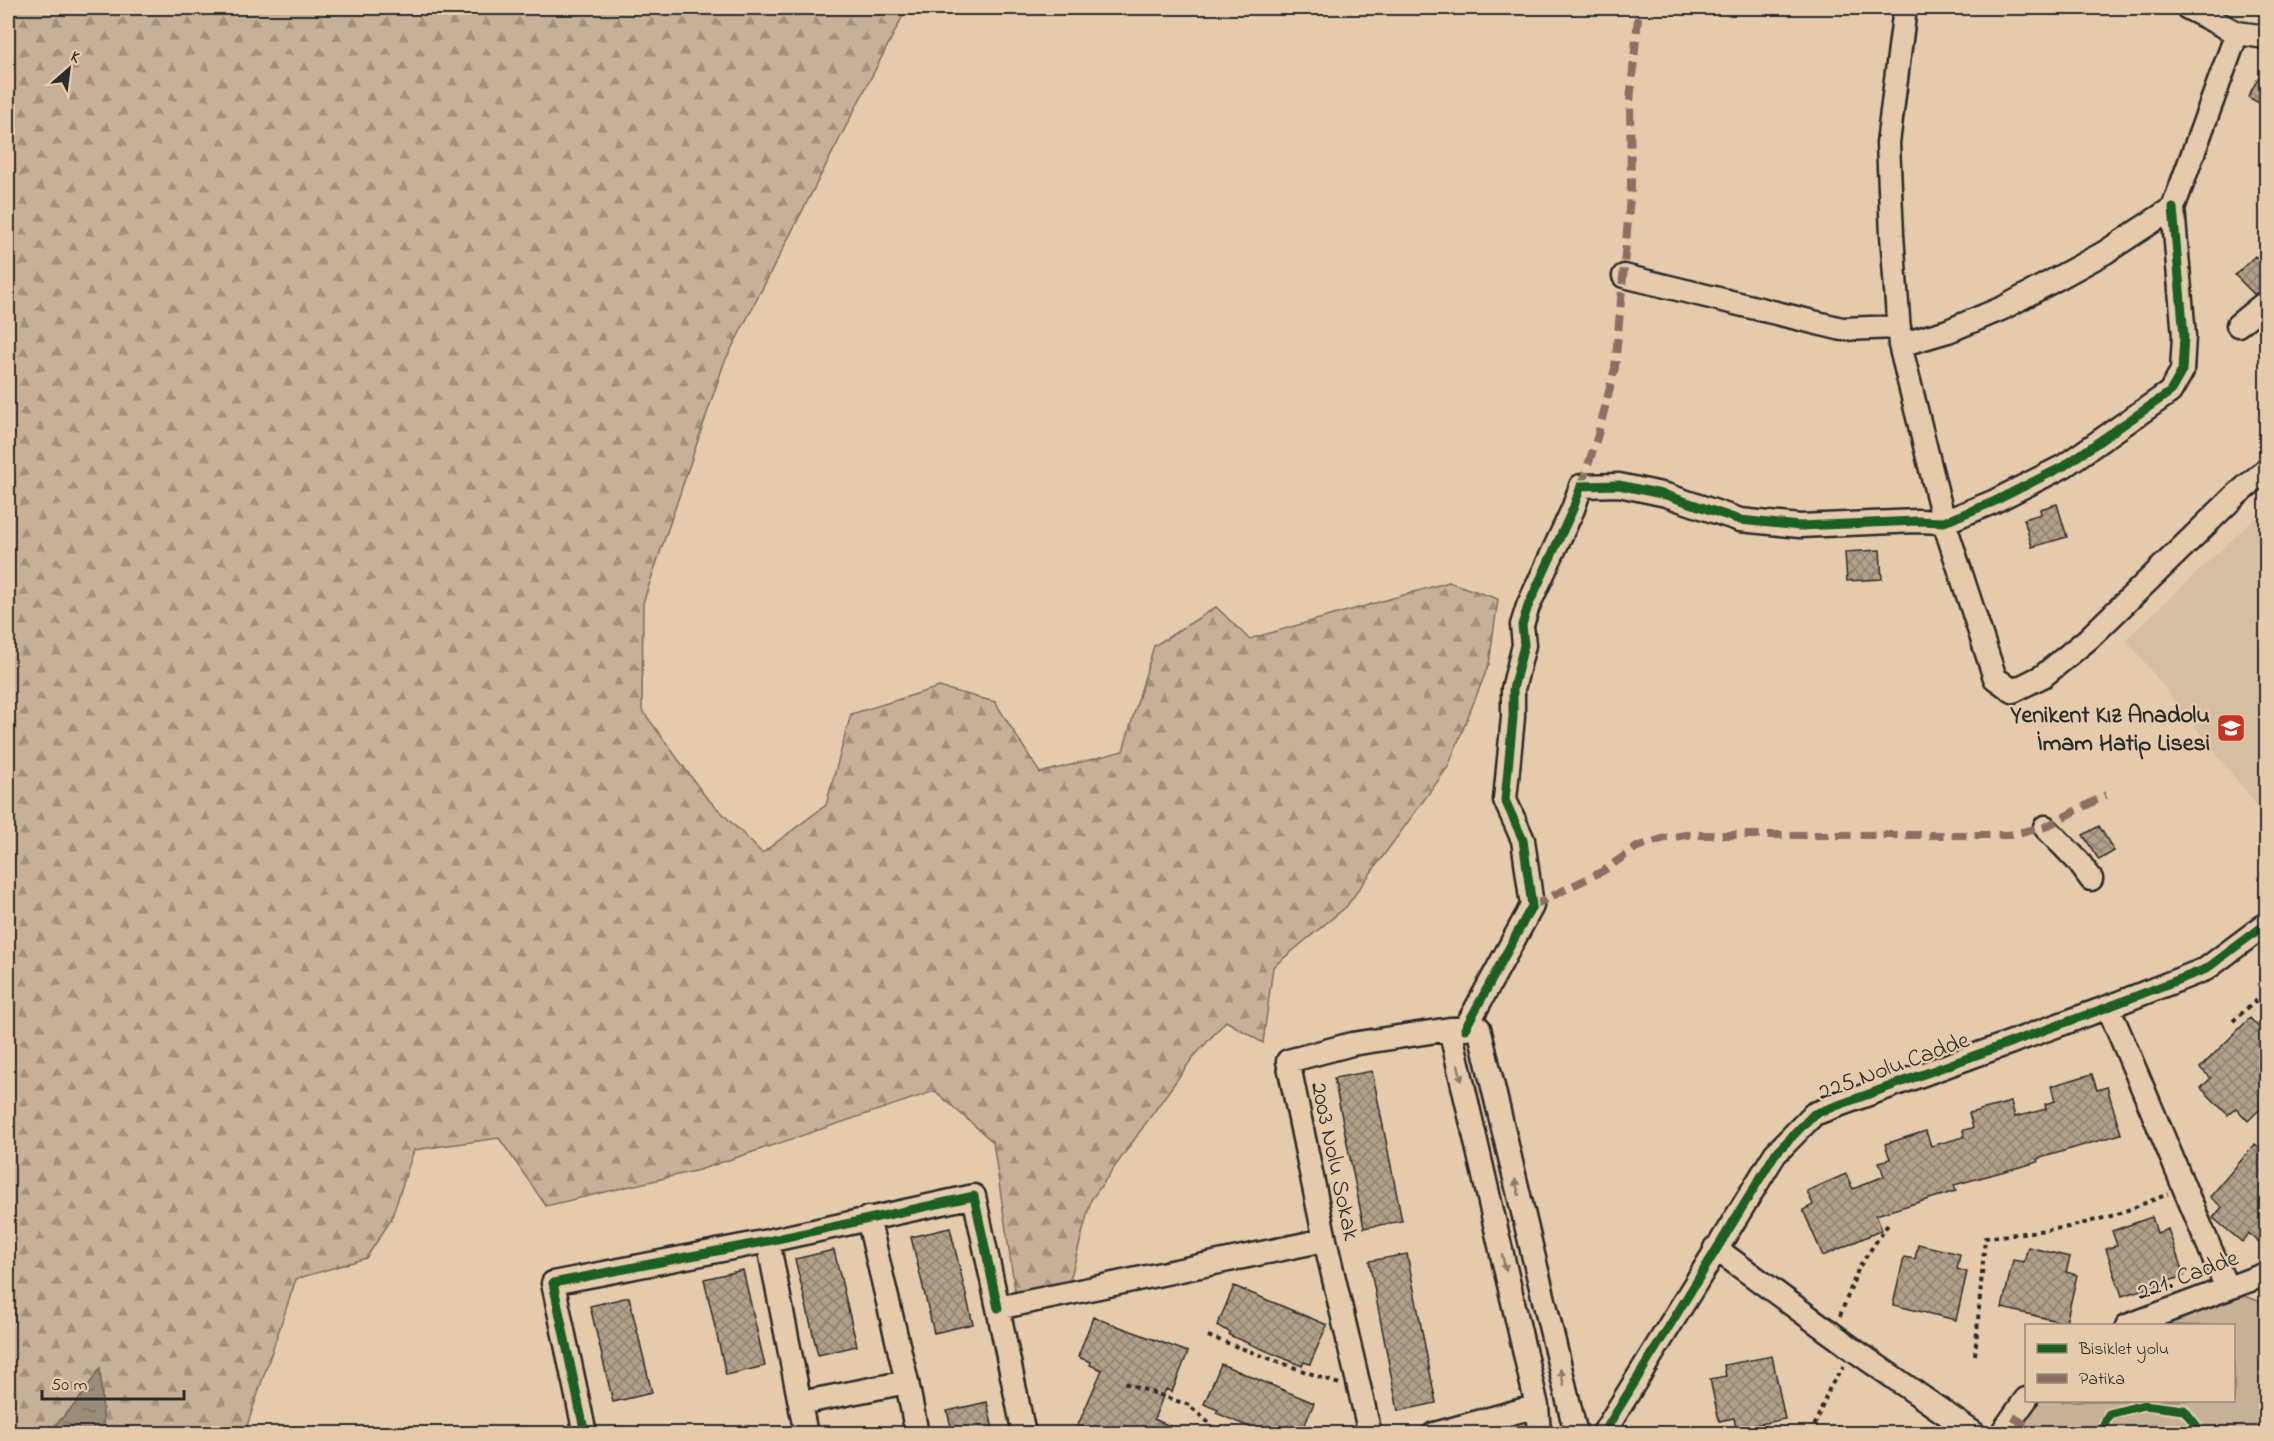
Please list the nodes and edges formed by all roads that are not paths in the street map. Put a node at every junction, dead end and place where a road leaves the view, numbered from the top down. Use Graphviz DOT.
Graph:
graph roads {
  1 [pos="1905,8"];
  2 [pos="2188,8"];
  3 [pos="2237,33"];
  4 [pos="2266,37"];
  5 [pos="2173,208"];
  6 [pos="1624,276"];
  7 [pos="2266,302"];
  8 [pos="2238,325"];
  9 [pos="1900,336"];
  10 [pos="2266,470"];
  11 [pos="1944,522"];
  12 [pos="2045,827"];
  13 [pos="2091,879"];
  14 [pos="2266,924"];
  15 [pos="2108,1007"];
  16 [pos="1457,1029"];
  17 [pos="868,1218"];
  18 [pos="1325,1240"];
  19 [pos="768,1241"];
  20 [pos="1715,1248"];
  21 [pos="2266,1274"];
  22 [pos="2227,1288"];
  23 [pos="998,1308"];
  24 [pos="2132,1324"];
  25 [pos="907,1382"];
  26 [pos="2025,1400"];
  27 [pos="800,1403"];
  28 [pos="1537,1406"];
  29 [pos="1467,1429"];
  30 [pos="1541,1433"];
  31 [pos="585,1434"];
  32 [pos="806,1434"];
  33 [pos="917,1434"];
  34 [pos="1024,1434"];
  35 [pos="1370,1434"];
  36 [pos="1434,1434"];
  37 [pos="1576,1434"];
  38 [pos="1603,1434"];
  39 [pos="1976,1434"];
  40 [pos="2001,1434"];
  1 -- 9 [label="street"];
  2 -- 3 [label="street"];
  3 -- 4 [label="street"];
  3 -- 5 [label="street"];
  5 -- 9 [label="street"];
  5 -- 11 [label="street"];
  6 -- 9 [label="street"];
  7 -- 8 [label="street"];
  9 -- 11 [label="street"];
  10 -- 11 [label="street"];
  11 -- 16 [label="street"];
  12 -- 13 [label="street"];
  14 -- 15 [label="street, 225 Nolu Cadde"];
  15 -- 20 [label="street, 225 Nolu Cadde"];
  15 -- 22 [label="street"];
  16 -- 18 [label="street, 2003 Nolu Sokak"];
  16 -- 28 [label="street, one-way"];
  37 -- 16 [label="street, one-way"];
  17 -- 19 [label="street"];
  17 -- 23 [label="street"];
  17 -- 25 [label="street"];
  18 -- 23 [label="street"];
  18 -- 35 [label="street, 2003 Nolu Sokak"];
  19 -- 27 [label="street"];
  19 -- 31 [label="street"];
  20 -- 38 [label="street, 225 Nolu Cadde"];
  20 -- 39 [label="street"];
  21 -- 22 [label="street, 221. Cadde"];
  22 -- 24 [label="street, 221. Cadde"];
  23 -- 34 [label="street"];
  25 -- 27 [label="street"];
  25 -- 33 [label="street"];
  26 -- 40 [label="street"];
  27 -- 32 [label="street"];
  28 -- 29 [label="street"];
  28 -- 30 [label="street"];
  29 -- 36 [label="street"];
}
